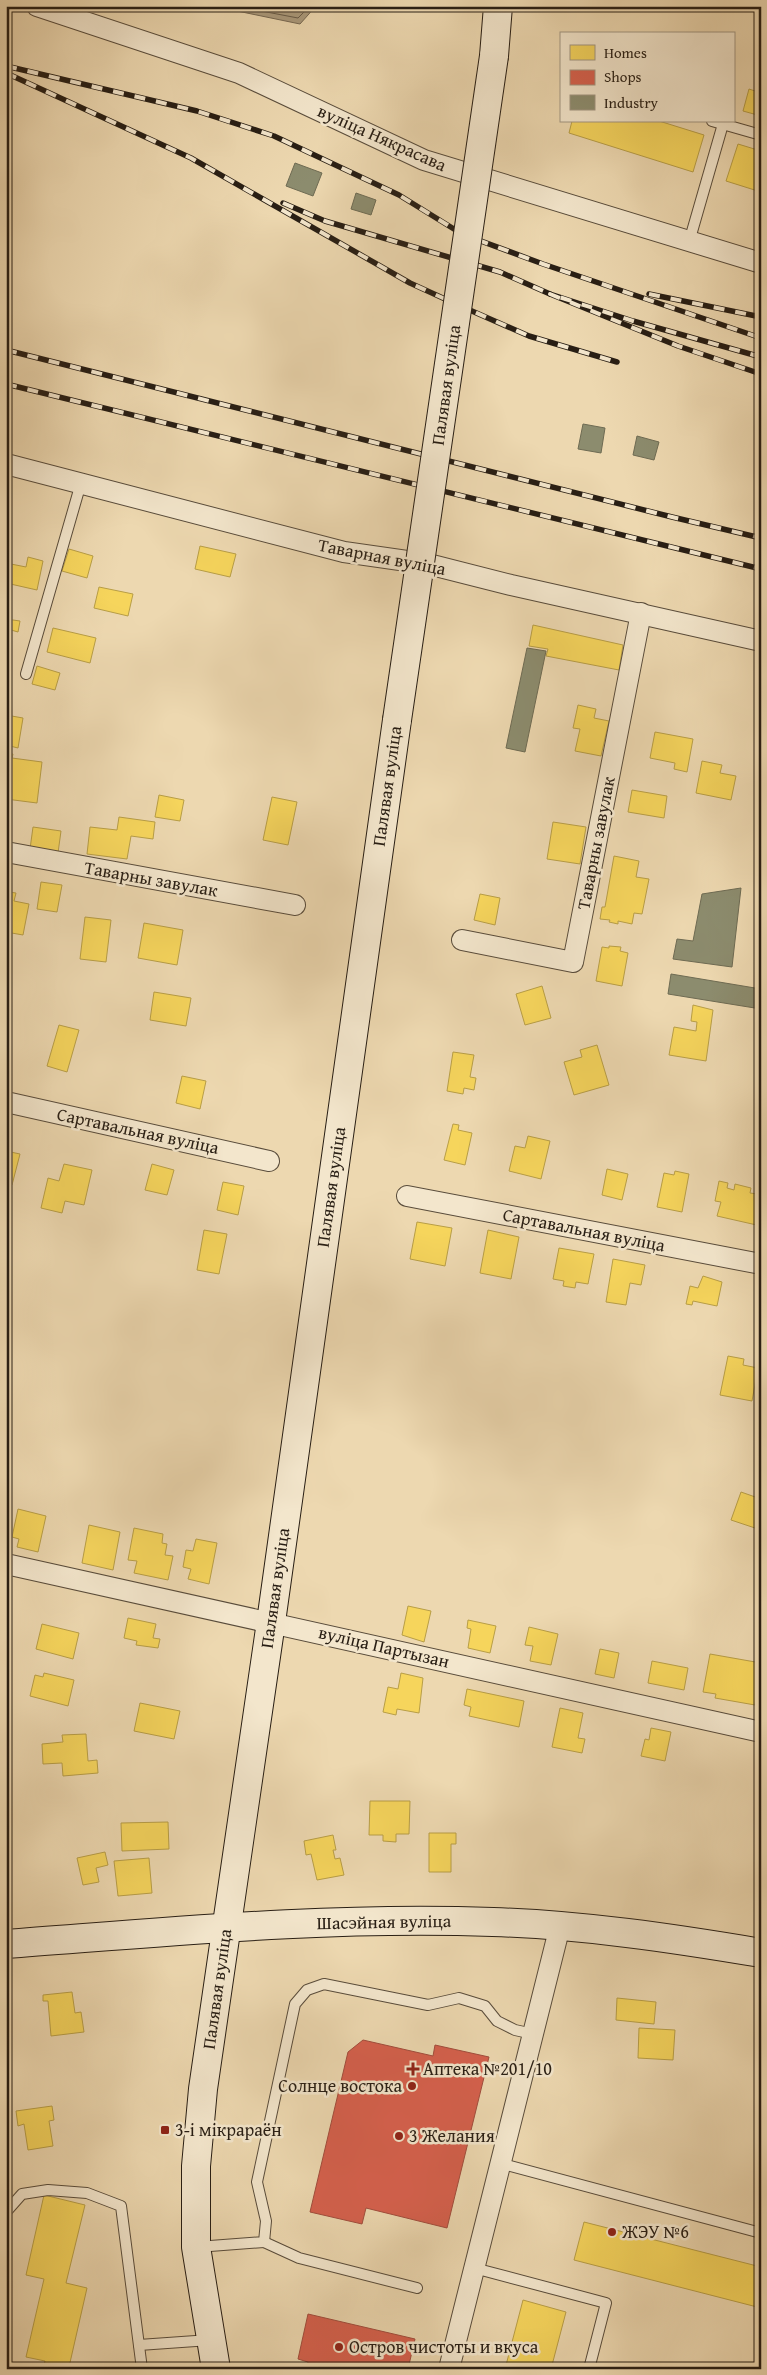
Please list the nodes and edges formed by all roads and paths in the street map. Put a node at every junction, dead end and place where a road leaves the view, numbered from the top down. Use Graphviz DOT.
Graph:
graph roads {
  1 [pos="37,6"];
  2 [pos="498,6"];
  3 [pos="716,122"];
  4 [pos="723,124"];
  5 [pos="761,136"];
  6 [pos="689,242"];
  7 [pos="761,263"];
  8 [pos="6,464"];
  9 [pos="81,483"];
  10 [pos="641,613"];
  11 [pos="761,640"];
  12 [pos="26,674"];
  13 [pos="6,852"];
  14 [pos="295,905"];
  15 [pos="462,940"];
  16 [pos="6,1102"];
  17 [pos="269,1161"];
  18 [pos="407,1196"];
  19 [pos="761,1264"];
  20 [pos="6,1564"];
  21 [pos="271,1622"];
  22 [pos="761,1732"];
  23 [pos="560,1926"];
  24 [pos="225,1928"];
  25 [pos="6,1944"];
  26 [pos="761,1953"];
  27 [pos="533,2034"];
  28 [pos="499,2163"];
  29 [pos="6,2212"];
  30 [pos="761,2233"];
  31 [pos="264,2242"];
  32 [pos="196,2247"];
  33 [pos="474,2268"];
  34 [pos="417,2288"];
  35 [pos="211,2340"];
  36 [pos="139,2345"];
  37 [pos="142,2369"];
  38 [pos="216,2369"];
  39 [pos="449,2369"];
  40 [pos="589,2369"];
  1 -- 6 [label="street, вуліца Някрасава"];
  2 -- 21 [label="main road, Палявая вуліца, bridge"];
  3 -- 4 [label="lane"];
  4 -- 5 [label="lane"];
  4 -- 6 [label="lane"];
  6 -- 7 [label="street, вуліца Някрасава"];
  8 -- 9 [label="street, Таварная вуліца"];
  9 -- 10 [label="street, Таварная вуліца"];
  9 -- 12 [label="lane"];
  10 -- 11 [label="street, Таварная вуліца"];
  10 -- 15 [label="street, Таварны завулак"];
  13 -- 14 [label="street, Таварны завулак"];
  16 -- 17 [label="street, Сартавальная вуліца"];
  18 -- 19 [label="street, Сартавальная вуліца"];
  20 -- 21 [label="street, вуліца Партызан"];
  21 -- 22 [label="street, вуліца Партызан"];
  21 -- 24 [label="main road, Палявая вуліца"];
  23 -- 24 [label="main road, Шасэйная вуліца"];
  23 -- 26 [label="main road, Шасэйная вуліца"];
  23 -- 27 [label="street"];
  24 -- 25 [label="main road, Шасэйная вуліца"];
  24 -- 32 [label="main road, Палявая вуліца"];
  27 -- 28 [label="street"];
  27 -- 31 [label="lane"];
  28 -- 30 [label="lane"];
  28 -- 33 [label="street"];
  29 -- 36 [label="lane"];
  31 -- 32 [label="lane"];
  31 -- 34 [label="lane"];
  32 -- 35 [label="main road, Палявая вуліца"];
  33 -- 39 [label="street"];
  33 -- 40 [label="lane"];
  35 -- 36 [label="lane"];
  35 -- 38 [label="main road, Палявая вуліца"];
  36 -- 37 [label="lane"];
}
